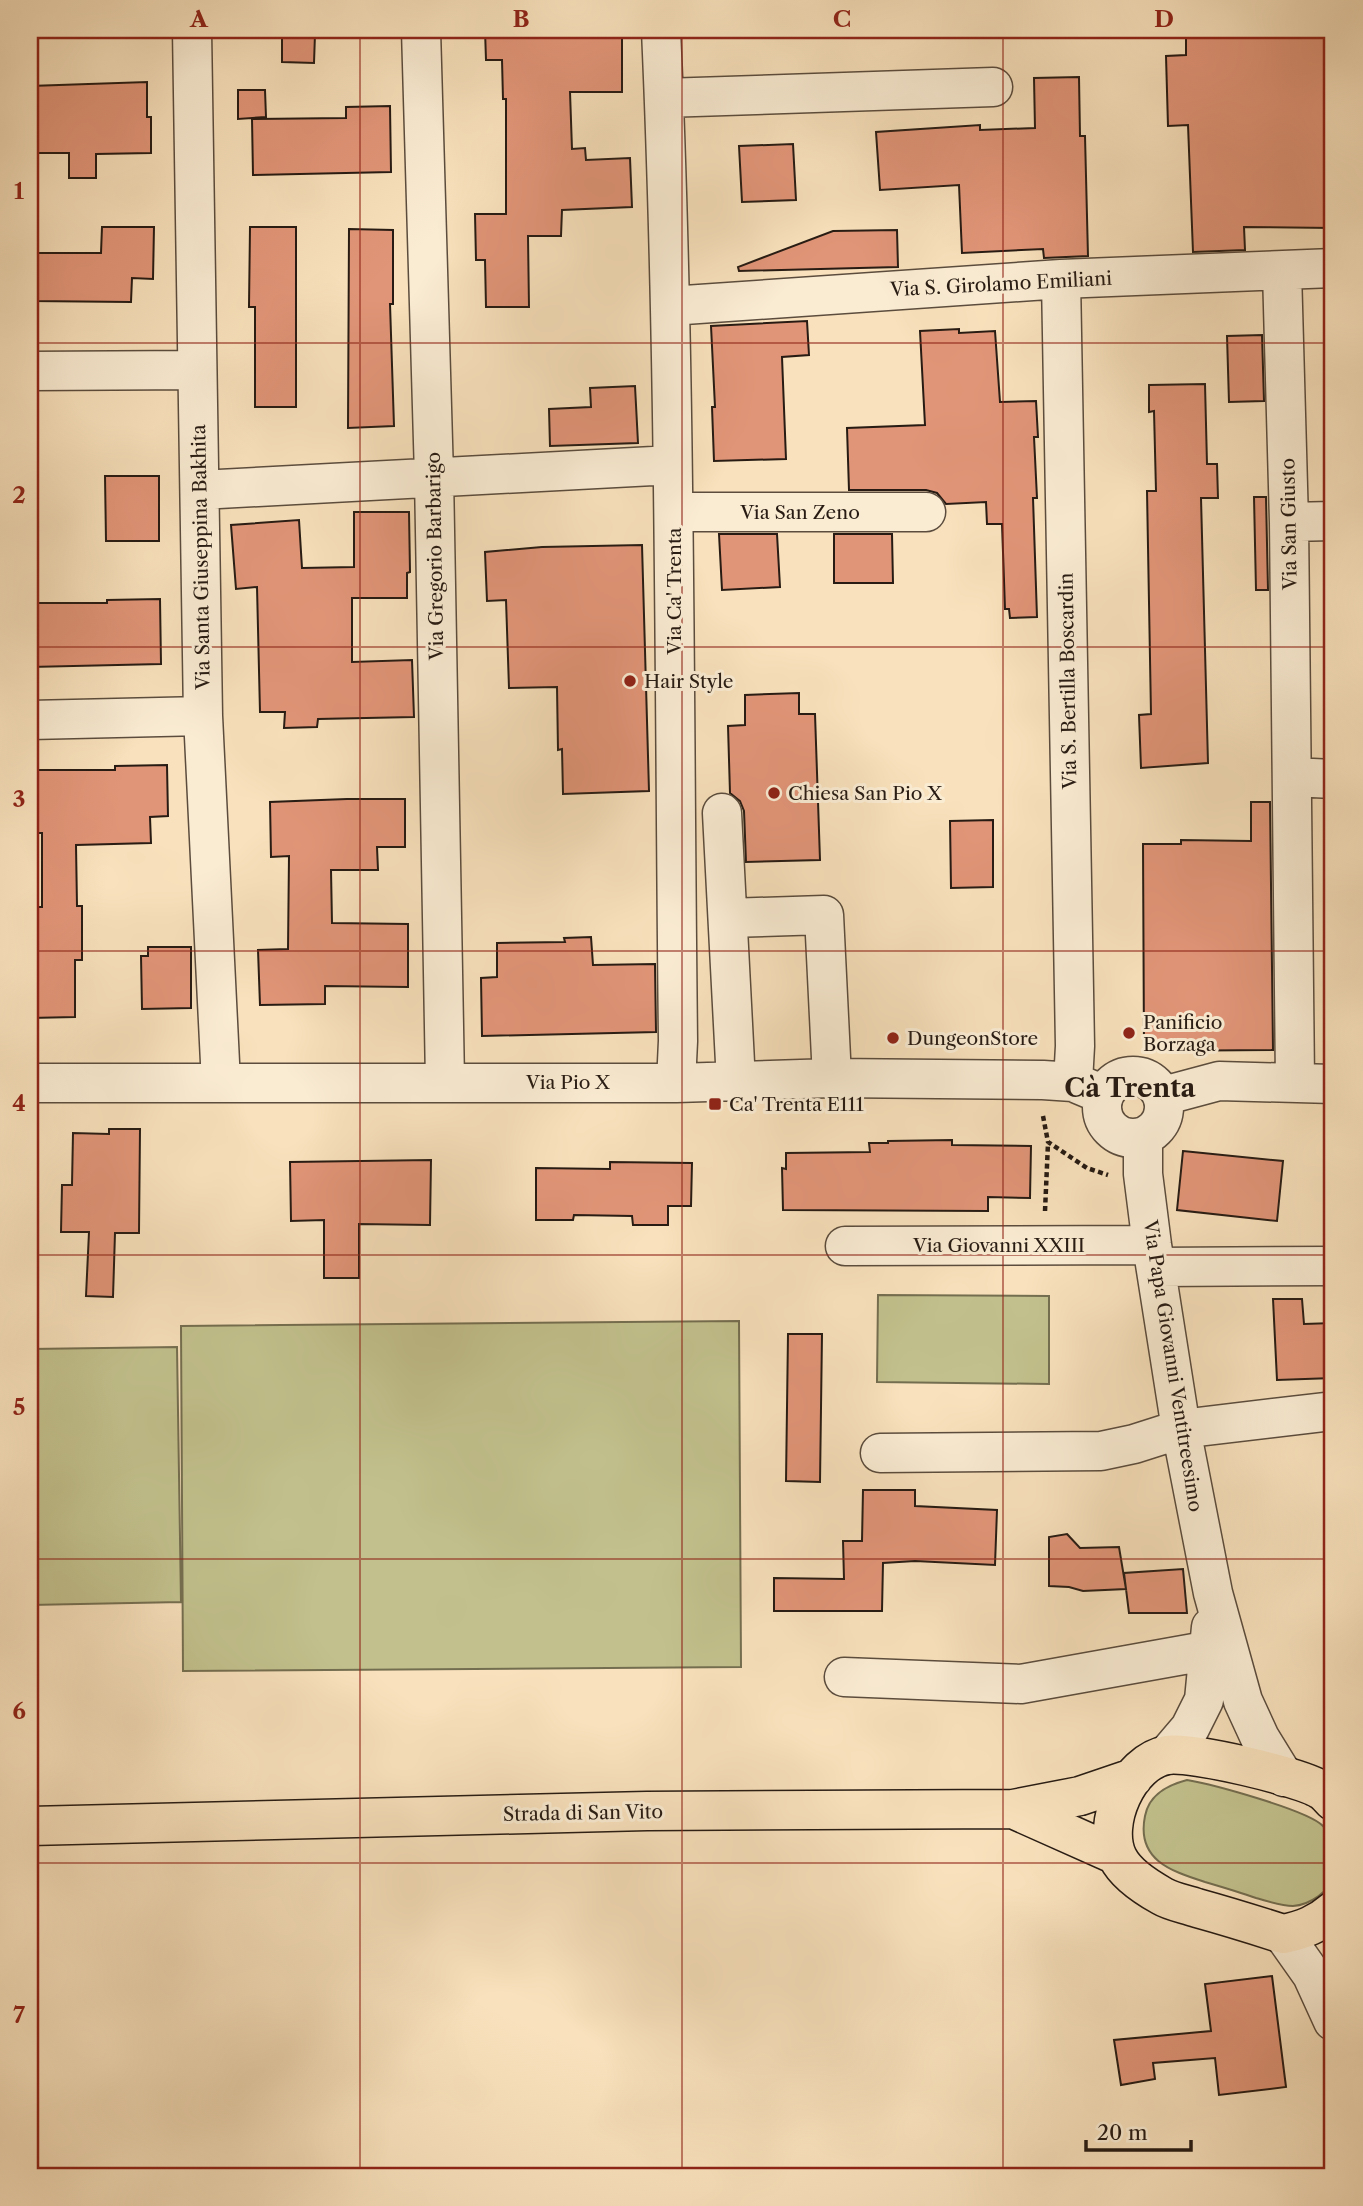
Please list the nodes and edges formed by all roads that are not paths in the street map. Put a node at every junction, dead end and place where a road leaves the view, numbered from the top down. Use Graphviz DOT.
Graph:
graph roads {
  1 [pos="192,30"];
  2 [pos="421,30"];
  3 [pos="661,30"];
  4 [pos="993,87"];
  5 [pos="664,98"];
  6 [pos="1333,268"];
  7 [pos="1282,271"];
  8 [pos="1061,279"];
  9 [pos="670,306"];
  10 [pos="197,370"];
  11 [pos="30,371"];
  12 [pos="672,465"];
  13 [pos="434,476"];
  14 [pos="200,490"];
  15 [pos="674,512"];
  16 [pos="926,512"];
  17 [pos="1333,521"];
  18 [pos="1289,522"];
  19 [pos="204,716"];
  20 [pos="30,720"];
  21 [pos="1292,777"];
  22 [pos="1333,779"];
  23 [pos="722,813"];
  24 [pos="728,918"];
  25 [pos="832,1078"];
  26 [pos="445,1082"];
  27 [pos="736,1082"];
  28 [pos="1295,1082"];
  29 [pos="30,1083"];
  30 [pos="221,1083"];
  31 [pos="676,1083"];
  32 [pos="1333,1084"];
  33 [pos="1074,1086"];
  34 [pos="1163,1096"];
  35 [pos="1143,1156"];
  36 [pos="845,1246"];
  37 [pos="1154,1256"];
  38 [pos="1333,1266"];
  39 [pos="1333,1411"];
  40 [pos="1181,1429"];
  41 [pos="880,1453"];
  42 [pos="1213,1593"];
  43 [pos="1211,1650"];
  44 [pos="844,1677"];
  45 [pos="1167,1755"];
  46 [pos="1284,1777"];
  47 [pos="1133,1778"];
  48 [pos="1329,1794"];
  49 [pos="1013,1810"];
  50 [pos="30,1826"];
  51 [pos="1116,1855"];
  52 [pos="1333,1911"];
  53 [pos="1283,1934"];
  54 [pos="1333,2021"];
  1 -- 10 [label="street, Via Santa Giuseppina Bakhita"];
  2 -- 13 [label="street, Via Gregorio Barbarigo"];
  3 -- 5 [label="street, Via Ca' Trenta"];
  4 -- 5 [label="street"];
  5 -- 9 [label="street, Via Ca' Trenta"];
  6 -- 7 [label="street, Via S. Girolamo Emiliani"];
  7 -- 8 [label="street, Via S. Girolamo Emiliani"];
  7 -- 18 [label="street, Via San Giusto"];
  8 -- 9 [label="street, Via S. Girolamo Emiliani"];
  8 -- 33 [label="street, Via S. Bertilla Boscardin"];
  9 -- 12 [label="street, Via Ca' Trenta"];
  10 -- 11 [label="street"];
  10 -- 14 [label="street, Via Santa Giuseppina Bakhita"];
  12 -- 13 [label="street"];
  12 -- 15 [label="street, Via Ca' Trenta"];
  13 -- 14 [label="street"];
  13 -- 26 [label="street, Via Gregorio Barbarigo"];
  14 -- 19 [label="street, Via Santa Giuseppina Bakhita"];
  15 -- 16 [label="street, Via San Zeno"];
  15 -- 31 [label="street, Via Ca' Trenta"];
  17 -- 18 [label="street"];
  18 -- 21 [label="street, Via San Giusto"];
  19 -- 20 [label="street"];
  19 -- 30 [label="street, Via Santa Giuseppina Bakhita"];
  21 -- 22 [label="street"];
  21 -- 28 [label="street, Via San Giusto"];
  23 -- 24 [label="street"];
  24 -- 25 [label="street"];
  24 -- 27 [label="street"];
  25 -- 27 [label="street, Via Pio X"];
  25 -- 33 [label="street, Via Pio X"];
  26 -- 30 [label="street, Via Pio X"];
  26 -- 31 [label="street, Via Pio X"];
  27 -- 31 [label="street, Via Pio X"];
  28 -- 32 [label="street"];
  28 -- 34 [label="street"];
  29 -- 30 [label="street, Via Pio X"];
  33 -- 34 [label="street"];
  33 -- 35 [label="street"];
  34 -- 35 [label="street"];
  35 -- 37 [label="street, Via Papa Giovanni Ventitreesimo"];
  36 -- 37 [label="street, Via Giovanni XXIII"];
  37 -- 38 [label="street, Via Giovanni XXIII"];
  37 -- 40 [label="street, Via Papa Giovanni Ventitreesimo"];
  39 -- 40 [label="street"];
  40 -- 41 [label="street"];
  40 -- 42 [label="street, Via Papa Giovanni Ventitreesimo"];
  42 -- 43 [label="street, Via Papa Giovanni Ventitreesimo"];
  42 -- 46 [label="street, Via Papa Giovanni Ventitreesimo"];
  43 -- 44 [label="street"];
  43 -- 45 [label="street, Via Papa Giovanni Ventitreesimo"];
  45 -- 46 [label="main road"];
  45 -- 47 [label="main road, Via Papa Giovanni Ventitreesimo"];
  46 -- 48 [label="main road"];
  47 -- 49 [label="main road, Strada di San Vito"];
  47 -- 51 [label="main road, Via Papa Giovanni Ventitreesimo"];
  49 -- 50 [label="main road, Strada di San Vito"];
  49 -- 51 [label="main road"];
  51 -- 53 [label="main road"];
  52 -- 53 [label="main road"];
  53 -- 54 [label="street"];
}
